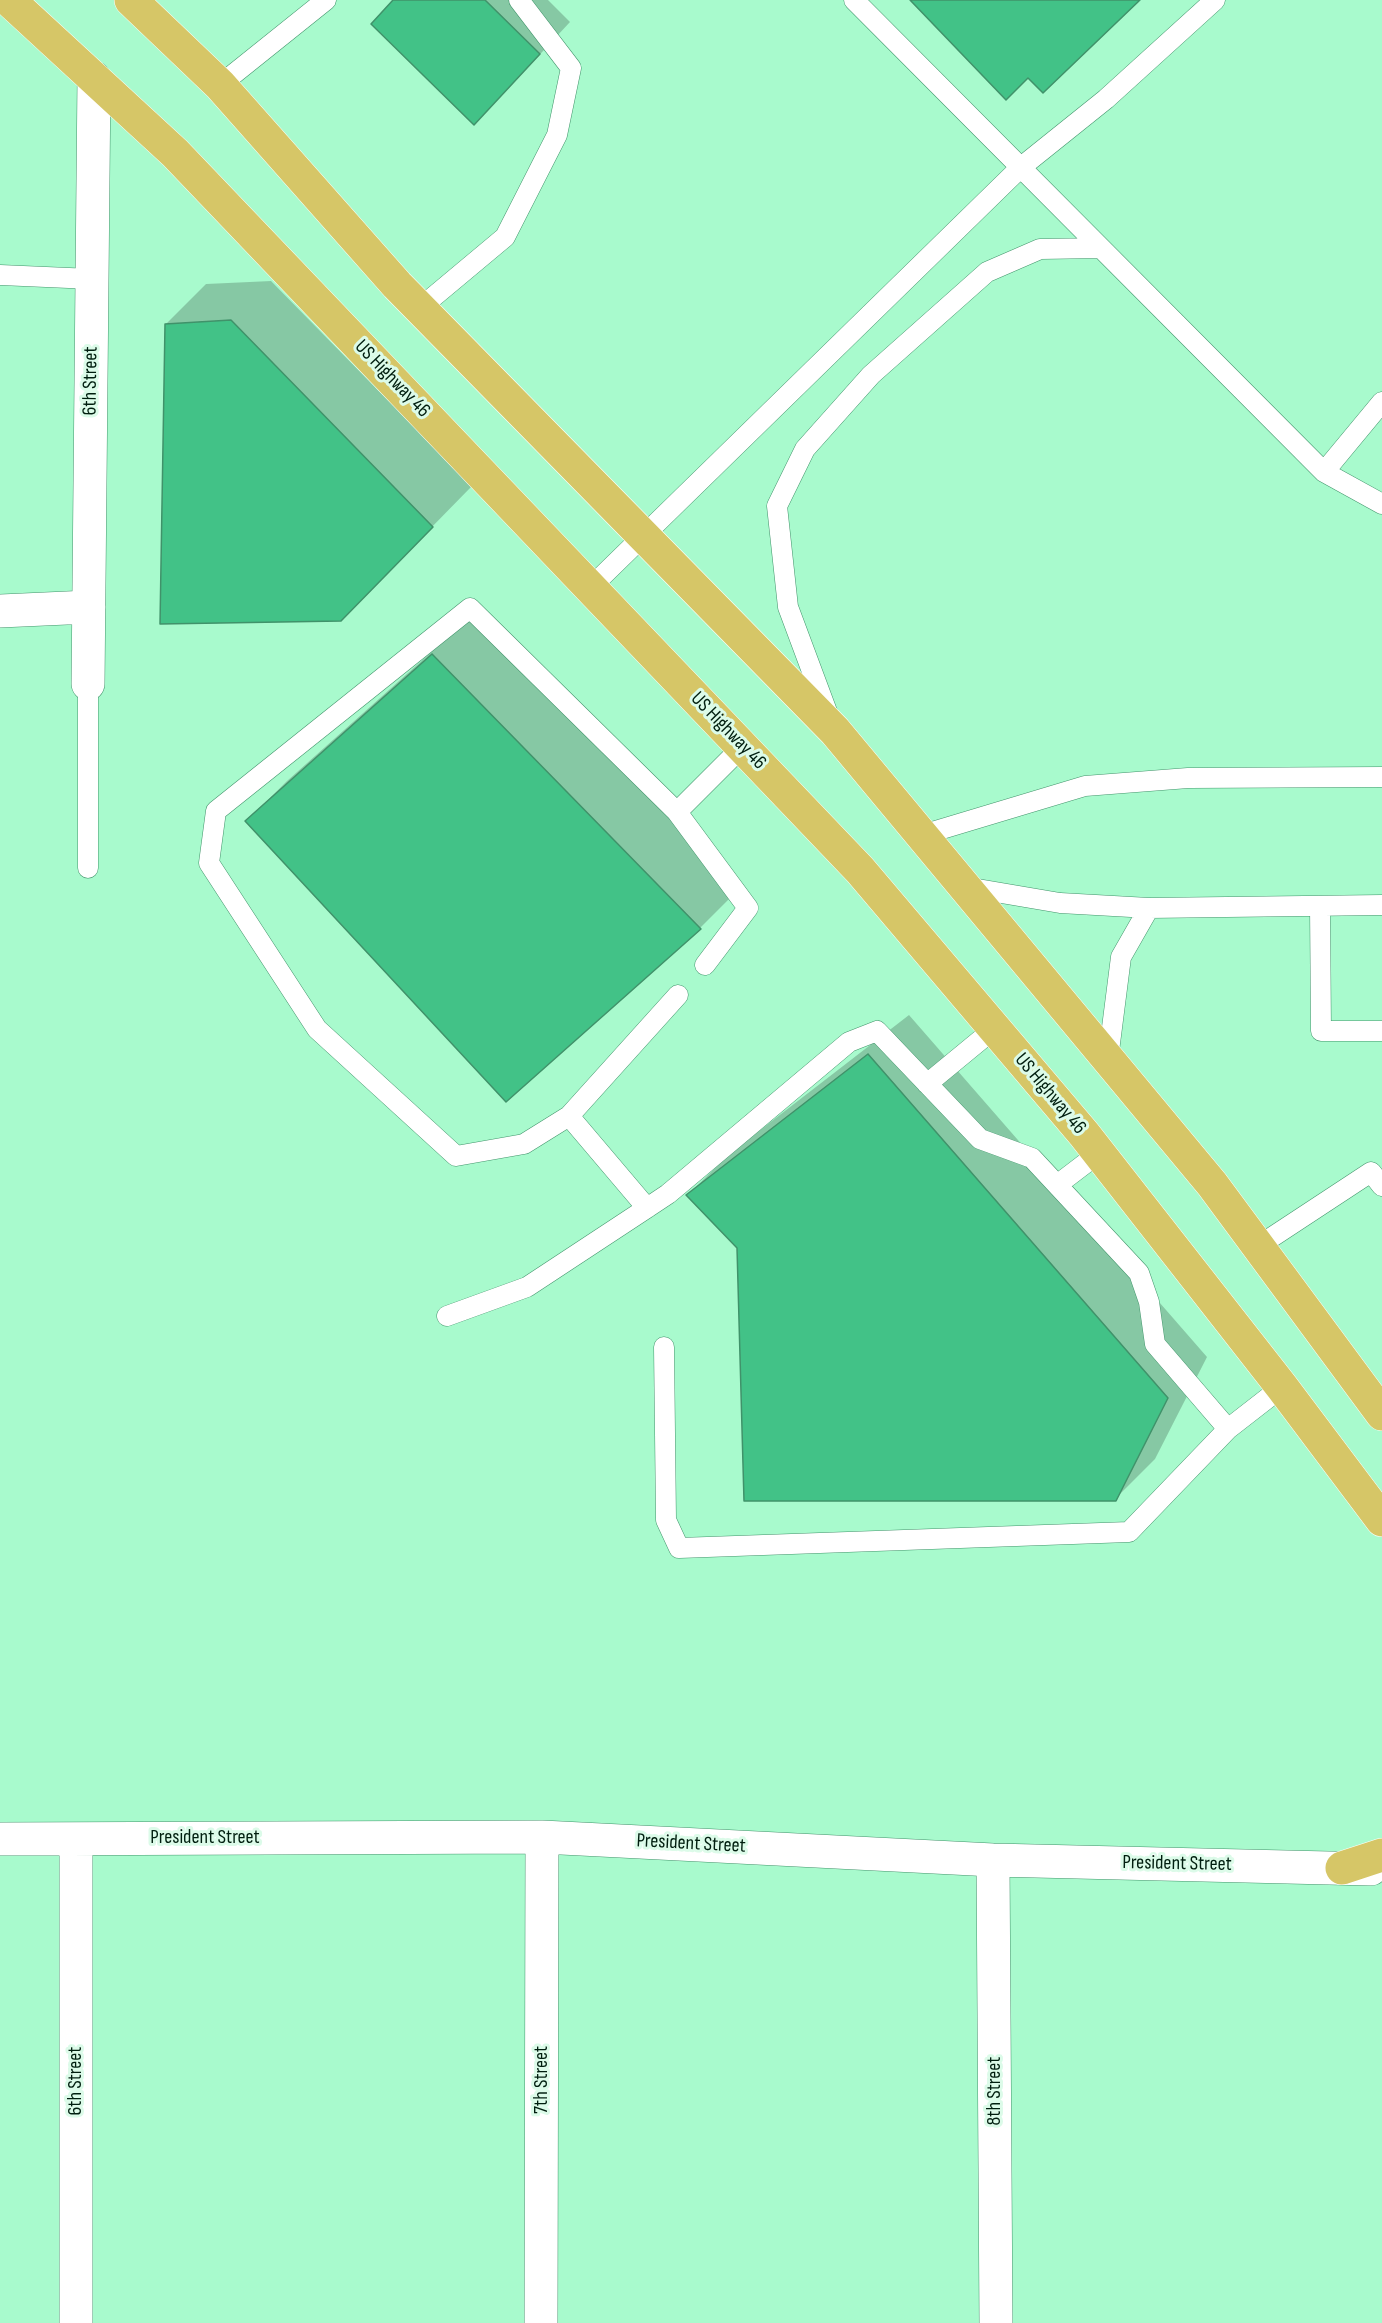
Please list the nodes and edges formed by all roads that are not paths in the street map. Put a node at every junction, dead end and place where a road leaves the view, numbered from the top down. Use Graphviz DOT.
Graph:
graph roads {
  1 [pos="9,0"];
  2 [pos="131,0"];
  3 [pos="326,0"];
  4 [pos="519,0"];
  5 [pos="854,0"];
  6 [pos="1215,0"];
  7 [pos="94,78"];
  8 [pos="220,85"];
  9 [pos="1020,168"];
  10 [pos="1100,248"];
  11 [pos="0,275"];
  12 [pos="92,279"];
  13 [pos="420,308"];
  14 [pos="1382,402"];
  15 [pos="1324,472"];
  16 [pos="1382,504"];
  17 [pos="642,536"];
  18 [pos="591,587"];
  19 [pos="89,607"];
  20 [pos="0,611"];
  21 [pos="88,684"];
  22 [pos="835,731"];
  23 [pos="743,746"];
  24 [pos="1382,777"];
  25 [pos="677,812"];
  26 [pos="922,835"];
  27 [pos="88,868"];
  28 [pos="966,887"];
  29 [pos="1382,905"];
  30 [pos="1320,906"];
  31 [pos="1149,908"];
  32 [pos="705,965"];
  33 [pos="678,995"];
  34 [pos="994,1028"];
  35 [pos="1382,1030"];
  36 [pos="1108,1059"];
  37 [pos="927,1084"];
  38 [pos="569,1116"];
  39 [pos="1100,1154"];
  40 [pos="1057,1185"];
  41 [pos="1382,1186"];
  42 [pos="647,1208"];
  43 [pos="1257,1247"];
  44 [pos="447,1316"];
  45 [pos="664,1347"];
  46 [pos="1282,1387"];
  47 [pos="1382,1414"];
  48 [pos="1228,1429"];
  49 [pos="1382,1520"];
  50 [pos="542,1837"];
  51 [pos="0,1839"];
  52 [pos="76,1839"];
  53 [pos="1382,1855"];
  54 [pos="993,1860"];
  55 [pos="1342,1868"];
  56 [pos="1382,1869"];
  57 [pos="76,2323"];
  58 [pos="541,2323"];
  59 [pos="996,2323"];
  1 -- 7 [label="highway, US Highway 46"];
  2 -- 8 [label="highway"];
  3 -- 8 [label="lane"];
  4 -- 13 [label="lane"];
  5 -- 9 [label="lane"];
  6 -- 9 [label="lane"];
  7 -- 12 [label="street, 6th Street"];
  7 -- 18 [label="highway, US Highway 46"];
  8 -- 13 [label="highway"];
  9 -- 10 [label="lane"];
  9 -- 17 [label="lane"];
  10 -- 15 [label="lane"];
  10 -- 22 [label="lane"];
  11 -- 12 [label="lane"];
  12 -- 19 [label="street, 6th Street"];
  13 -- 17 [label="highway"];
  14 -- 15 [label="lane"];
  15 -- 16 [label="lane"];
  17 -- 18 [label="lane"];
  17 -- 22 [label="highway"];
  18 -- 23 [label="highway, US Highway 46"];
  19 -- 20 [label="street"];
  19 -- 21 [label="street, 6th Street"];
  21 -- 27 [label="lane"];
  22 -- 26 [label="highway"];
  23 -- 25 [label="lane"];
  23 -- 34 [label="highway, US Highway 46"];
  24 -- 26 [label="lane"];
  25 -- 32 [label="lane"];
  25 -- 38 [label="lane"];
  26 -- 28 [label="highway"];
  28 -- 31 [label="lane"];
  28 -- 36 [label="highway"];
  29 -- 30 [label="lane"];
  30 -- 31 [label="lane"];
  30 -- 35 [label="lane"];
  31 -- 36 [label="lane"];
  33 -- 38 [label="lane"];
  34 -- 37 [label="lane"];
  34 -- 39 [label="highway, US Highway 46"];
  36 -- 43 [label="highway"];
  37 -- 40 [label="lane"];
  37 -- 42 [label="lane"];
  38 -- 42 [label="lane"];
  39 -- 40 [label="lane"];
  39 -- 46 [label="highway, US Highway 46"];
  40 -- 48 [label="lane"];
  41 -- 43 [label="lane"];
  42 -- 44 [label="lane"];
  43 -- 47 [label="highway"];
  45 -- 48 [label="lane"];
  46 -- 48 [label="lane"];
  46 -- 49 [label="highway, US Highway 46"];
  50 -- 52 [label="street, President Street"];
  50 -- 54 [label="street, President Street"];
  50 -- 58 [label="street, 7th Street"];
  51 -- 52 [label="street, President Street"];
  52 -- 57 [label="street, 6th Street"];
  53 -- 55 [label="highway"];
  54 -- 55 [label="street, President Street"];
  54 -- 59 [label="street, 8th Street"];
  55 -- 56 [label="street, President Street"];
}
